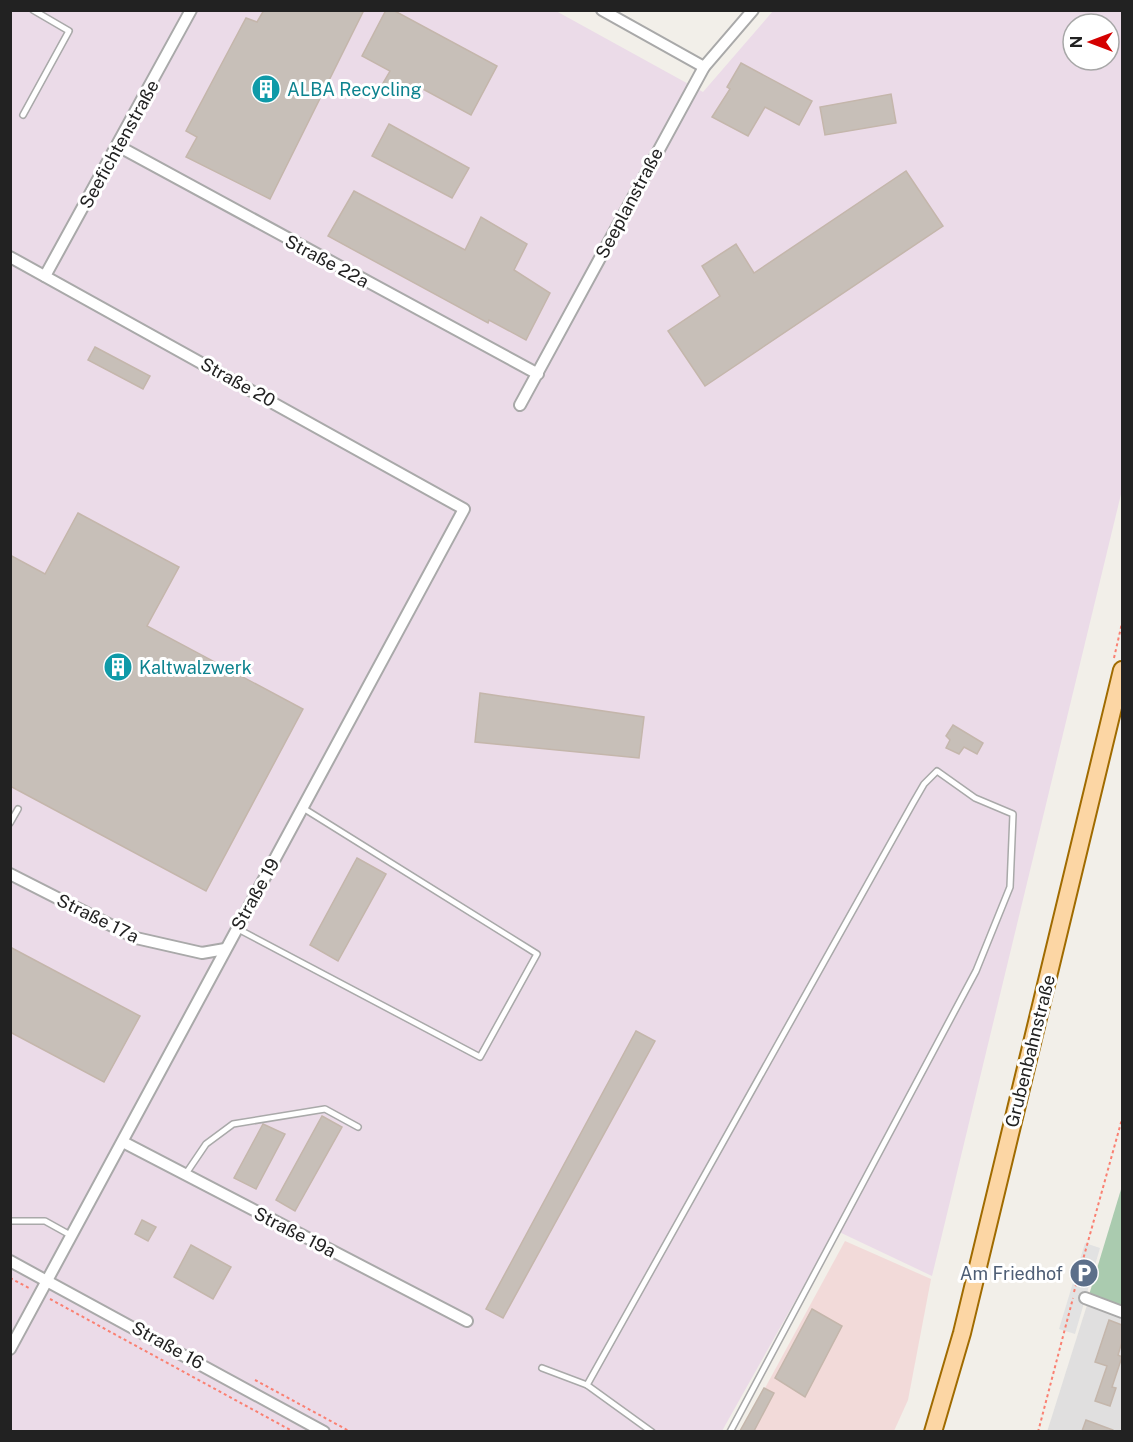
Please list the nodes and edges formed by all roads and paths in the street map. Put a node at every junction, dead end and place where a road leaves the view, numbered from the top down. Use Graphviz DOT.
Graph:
graph roads {
  1 [pos="33,10"];
  2 [pos="191,10"];
  3 [pos="602,10"];
  4 [pos="753,10"];
  5 [pos="704,67"];
  6 [pos="22,115"];
  7 [pos="118,146"];
  8 [pos="10,257"];
  9 [pos="45,276"];
  10 [pos="538,374"];
  11 [pos="519,405"];
  12 [pos="464,509"];
  13 [pos="1122,670"];
  14 [pos="18,808"];
  15 [pos="303,808"];
  16 [pos="10,823"];
  17 [pos="10,874"];
  18 [pos="236,928"];
  19 [pos="225,949"];
  20 [pos="1122,1119"];
  21 [pos="358,1127"];
  22 [pos="123,1142"];
  23 [pos="185,1175"];
  24 [pos="10,1221"];
  25 [pos="72,1236"];
  26 [pos="10,1261"];
  27 [pos="10,1278"];
  28 [pos="48,1281"];
  29 [pos="41,1294"];
  30 [pos="1085,1298"];
  31 [pos="1122,1312"];
  32 [pos="467,1321"];
  33 [pos="10,1349"];
  34 [pos="542,1368"];
  35 [pos="586,1385"];
  36 [pos="294,1431"];
  37 [pos="324,1431"];
  38 [pos="652,1431"];
  39 [pos="730,1431"];
  40 [pos="933,1431"];
  41 [pos="1038,1431"];
  1 -- 6 [label="lane"];
  2 -- 7 [label="street, Seefichtenstraße"];
  3 -- 5 [label="street"];
  4 -- 5 [label="street, Seeplanstraße"];
  5 -- 10 [label="street, Seeplanstraße"];
  7 -- 9 [label="street, Seefichtenstraße"];
  7 -- 10 [label="street, Straße 22a"];
  8 -- 9 [label="street, Straße 20"];
  9 -- 12 [label="street, Straße 20"];
  10 -- 11 [label="street, Seeplanstraße"];
  12 -- 15 [label="street, Straße 19"];
  13 -- 40 [label="main road, Grubenbahnstraße"];
  14 -- 16 [label="lane"];
  15 -- 18 [label="street, Straße 19"];
  15 -- 18 [label="lane"];
  17 -- 19 [label="street, Straße 17a"];
  18 -- 19 [label="street, Straße 19"];
  19 -- 22 [label="street, Straße 19"];
  20 -- 41 [label="path"];
  21 -- 23 [label="lane"];
  22 -- 23 [label="street, Straße 19a"];
  22 -- 25 [label="street, Straße 19"];
  23 -- 32 [label="street, Straße 19a"];
  24 -- 25 [label="lane"];
  25 -- 28 [label="street, Straße 19"];
  26 -- 28 [label="street, Straße 16"];
  27 -- 29 [label="path"];
  28 -- 29 [label="street, Straße 19"];
  28 -- 37 [label="street, Straße 16"];
  29 -- 33 [label="street, Straße 19"];
  29 -- 36 [label="path"];
  30 -- 31 [label="street"];
  34 -- 35 [label="lane"];
  35 -- 38 [label="lane"];
  35 -- 39 [label="lane"];
}
